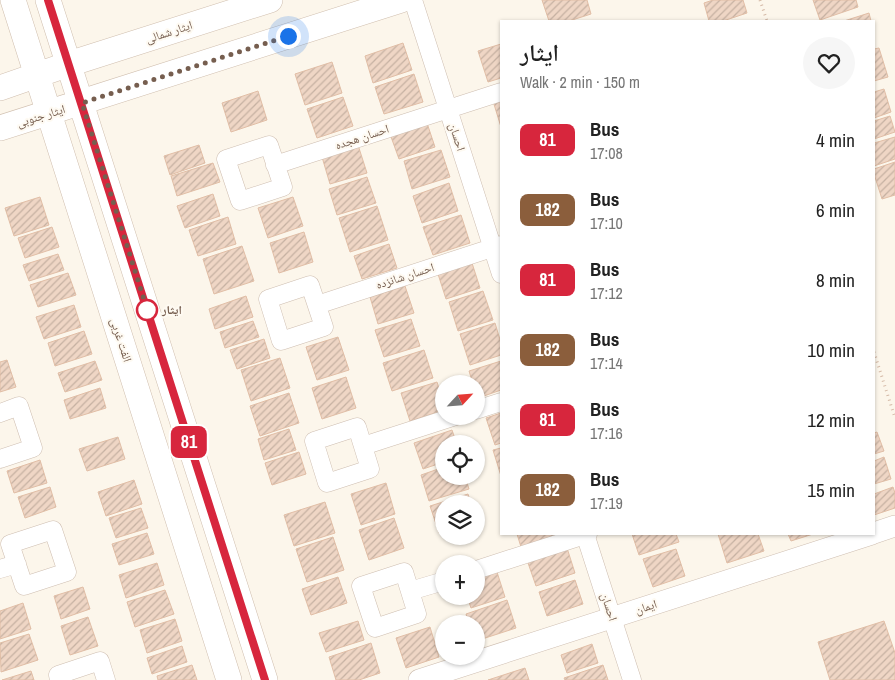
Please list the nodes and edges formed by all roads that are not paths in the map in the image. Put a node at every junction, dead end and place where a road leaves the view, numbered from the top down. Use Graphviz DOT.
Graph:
graph roads {
  1 [pos="13,0"];
  2 [pos="48,0"];
  3 [pos="270,0"];
  4 [pos="401,0"];
  5 [pos="413,0"];
  6 [pos="69,64"];
  7 [pos="37,76"];
  8 [pos="0,88"];
  9 [pos="500,92"];
  10 [pos="82,103"];
  11 [pos="448,109"];
  12 [pos="49,112"];
  13 [pos="0,128"];
  14 [pos="275,165"];
  15 [pos="497,247"];
  16 [pos="500,267"];
  17 [pos="317,305"];
  18 [pos="500,402"];
  19 [pos="485,407"];
  20 [pos="0,412"];
  21 [pos="435,423"];
  22 [pos="363,446"];
  23 [pos="0,459"];
  24 [pos="895,526"];
  25 [pos="875,533"];
  26 [pos="583,535"];
  27 [pos="586,535"];
  28 [pos="870,535"];
  29 [pos="17,564"];
  30 [pos="485,567"];
  31 [pos="0,569"];
  32 [pos="435,583"];
  33 [pos="410,592"];
  34 [pos="612,618"];
  35 [pos="59,680"];
  36 [pos="106,680"];
  37 [pos="230,680"];
  38 [pos="265,680"];
  39 [pos="419,680"];
  40 [pos="632,680"];
  1 -- 7 [label="main road, الفت غربی"];
  2 -- 6 [label="main road"];
  3 -- 6 [label="main road, ایثار شمالی"];
  4 -- 10 [label="main road"];
  5 -- 11 [label="street, احسان"];
  6 -- 7 [label="main road"];
  6 -- 10 [label="main road"];
  7 -- 8 [label="main road"];
  7 -- 12 [label="main road, الفت غربی"];
  9 -- 11 [label="street, احسان هجده"];
  10 -- 12 [label="main road, ایثار جنوبی"];
  10 -- 38 [label="main road"];
  11 -- 14 [label="street, احسان هجده"];
  11 -- 15 [label="street, احسان"];
  12 -- 13 [label="main road, ایثار جنوبی"];
  12 -- 37 [label="main road, الفت غربی"];
  15 -- 16 [label="street, احسان"];
  15 -- 17 [label="street, احسان شانزده"];
  18 -- 19 [label="street"];
  20 -- 23 [label="street"];
  21 -- 22 [label="street"];
  24 -- 25 [label="street, ایمان"];
  26 -- 30 [label="street"];
  27 -- 34 [label="street, احسان"];
  28 -- 34 [label="street, ایمان"];
  29 -- 31 [label="street"];
  32 -- 33 [label="street"];
  34 -- 39 [label="street, ایمان"];
  34 -- 40 [label="street, احسان"];
  35 -- 36 [label="street"];
}
